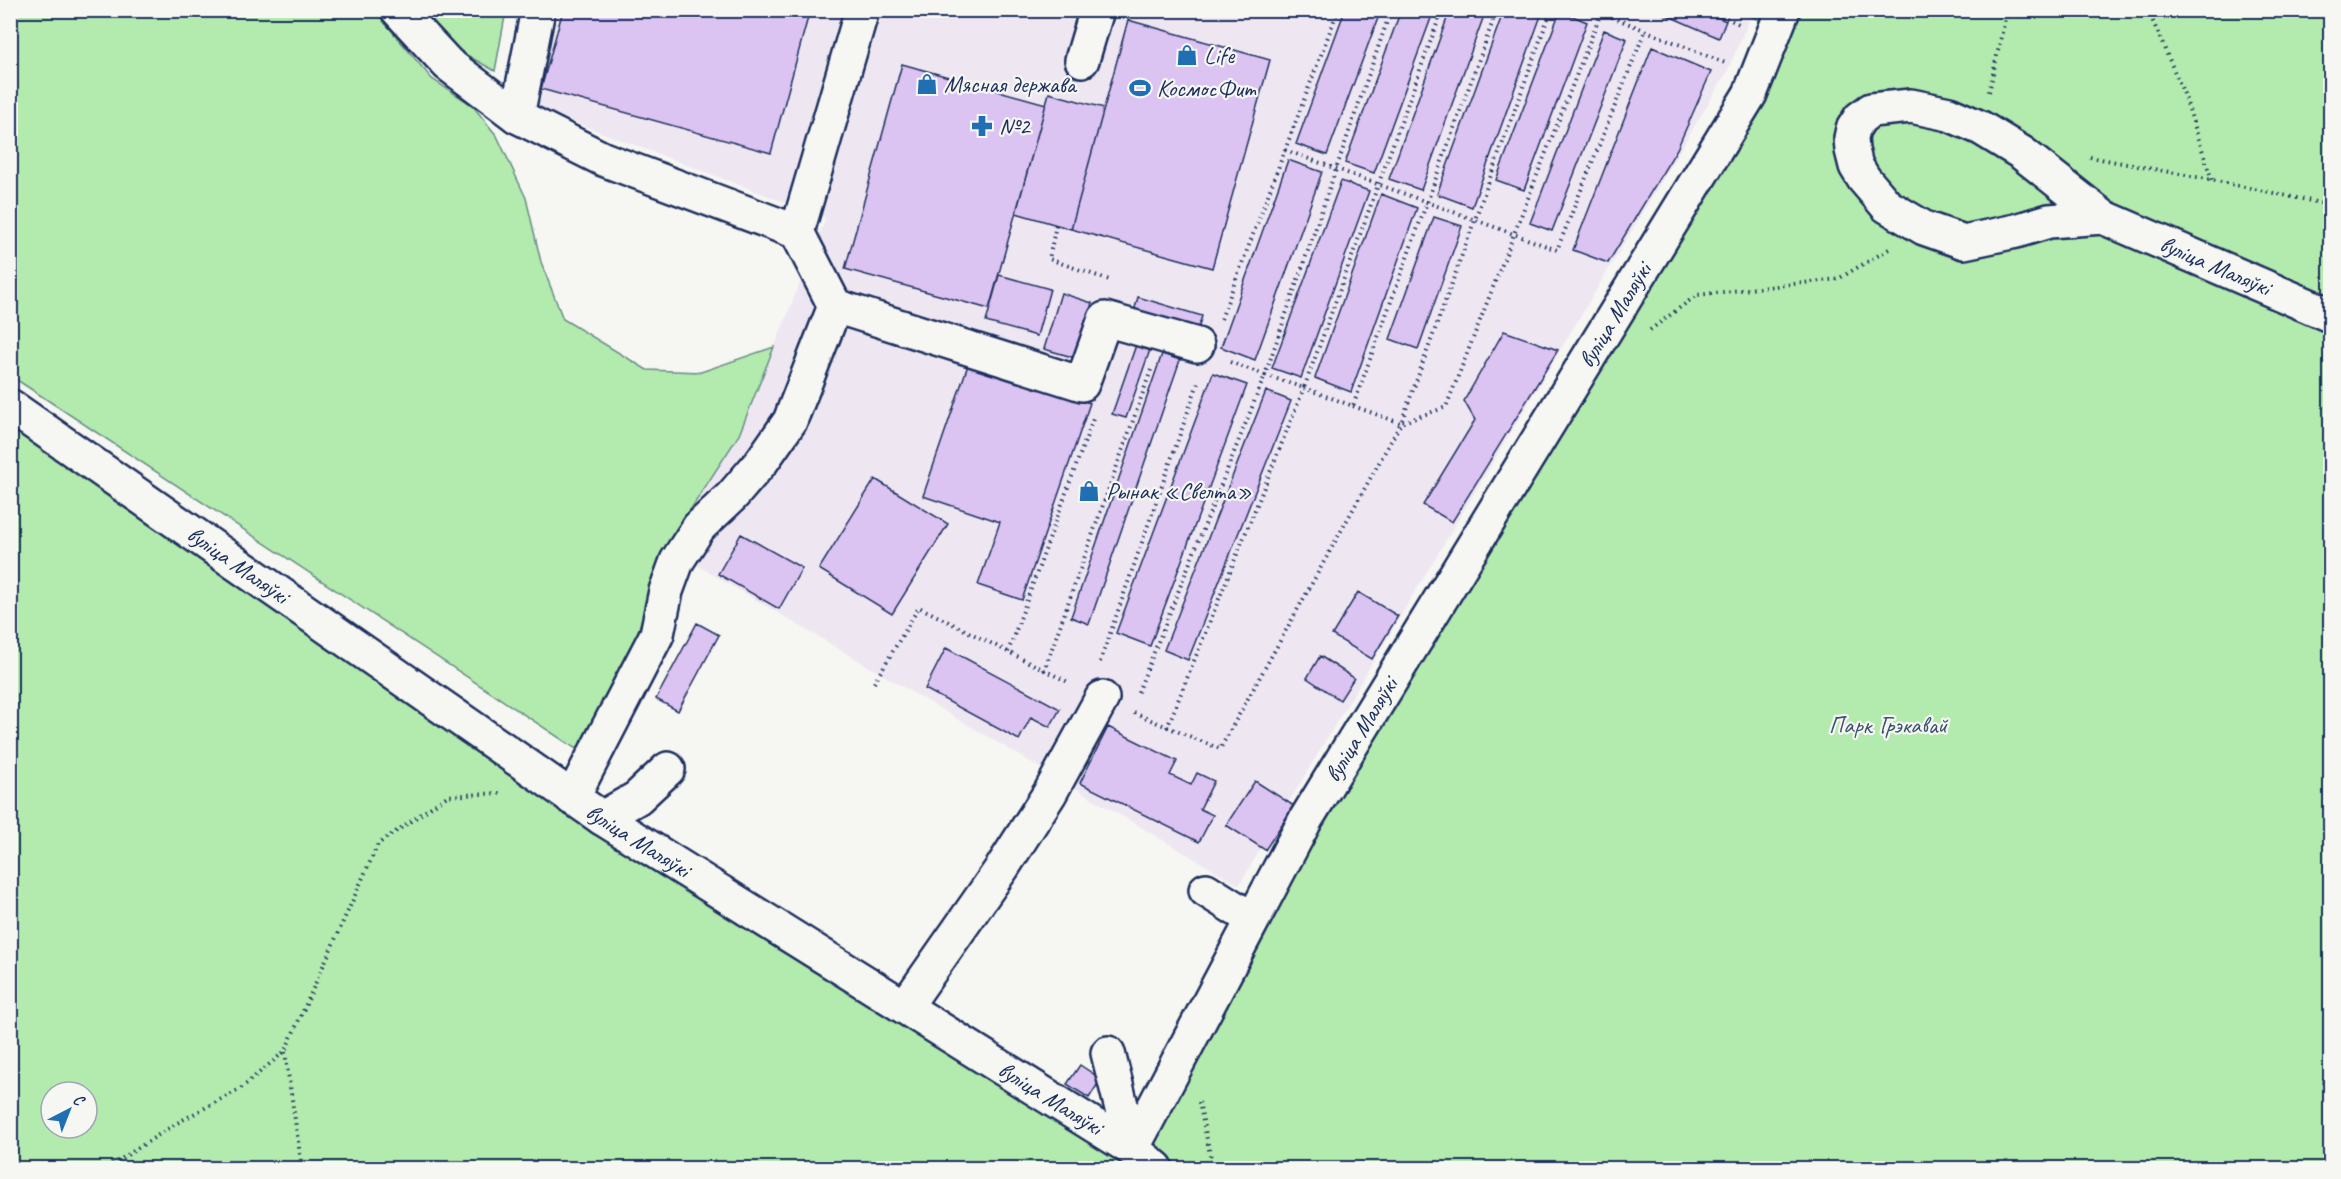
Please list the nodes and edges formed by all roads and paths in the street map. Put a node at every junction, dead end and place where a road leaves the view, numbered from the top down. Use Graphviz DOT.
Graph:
graph roads {
  1 [pos="398,10"];
  2 [pos="538,10"];
  3 [pos="862,10"];
  4 [pos="1097,10"];
  5 [pos="1338,10"];
  6 [pos="1391,10"];
  7 [pos="1442,10"];
  8 [pos="1497,10"];
  9 [pos="1551,10"];
  10 [pos="1594,10"];
  11 [pos="1783,10"];
  12 [pos="2007,10"];
  13 [pos="2148,10"];
  14 [pos="1602,12"];
  15 [pos="1645,31"];
  16 [pos="1082,60"];
  17 [pos="1726,64"];
  18 [pos="517,116"];
  19 [pos="1982,128"];
  20 [pos="1285,150"];
  21 [pos="1336,169"];
  22 [pos="2048,172"];
  23 [pos="2212,180"];
  24 [pos="1378,184"];
  25 [pos="1427,202"];
  26 [pos="2331,205"];
  27 [pos="2103,217"];
  28 [pos="1476,219"];
  29 [pos="1056,225"];
  30 [pos="1924,228"];
  31 [pos="797,232"];
  32 [pos="1515,233"];
  33 [pos="1072,267"];
  34 [pos="835,306"];
  35 [pos="2331,315"];
  36 [pos="1164,336"];
  37 [pos="1641,337"];
  38 [pos="1205,349"];
  39 [pos="1227,361"];
  40 [pos="1265,375"];
  41 [pos="1304,388"];
  42 [pos="10,406"];
  43 [pos="1353,406"];
  44 [pos="1095,416"];
  45 [pos="1401,423"];
  46 [pos="919,607"];
  47 [pos="1276,649"];
  48 [pos="1008,652"];
  49 [pos="1100,663"];
  50 [pos="1044,670"];
  51 [pos="874,683"];
  52 [pos="1101,698"];
  53 [pos="1135,701"];
  54 [pos="1167,728"];
  55 [pos="668,769"];
  56 [pos="504,793"];
  57 [pos="572,798"];
  58 [pos="602,818"];
  59 [pos="1206,890"];
  60 [pos="1252,919"];
  61 [pos="905,1008"];
  62 [pos="285,1051"];
  63 [pos="1108,1053"];
  64 [pos="1197,1095"];
  65 [pos="1144,1159"];
  66 [pos="107,1168"];
  67 [pos="302,1168"];
  68 [pos="1213,1168"];
  1 -- 18 [label="street"];
  2 -- 18 [label="street"];
  3 -- 31 [label="street"];
  4 -- 16 [label="street"];
  5 -- 20 [label="path"];
  6 -- 21 [label="path"];
  7 -- 24 [label="path"];
  8 -- 25 [label="path"];
  9 -- 28 [label="path"];
  10 -- 14 [label="path"];
  11 -- 60 [label="street, вуліца Маляўкі"];
  12 -- 19 [label="path"];
  13 -- 23 [label="path"];
  14 -- 15 [label="path"];
  14 -- 32 [label="path"];
  15 -- 17 [label="path"];
  15 -- 32 [label="path"];
  18 -- 31 [label="street"];
  19 -- 22 [label="street, вуліца Маляўкі"];
  19 -- 30 [label="street, вуліца Маляўкі"];
  20 -- 21 [label="path"];
  20 -- 38 [label="path"];
  21 -- 24 [label="path"];
  21 -- 40 [label="path"];
  22 -- 23 [label="path"];
  22 -- 27 [label="street, вуліца Маляўкі"];
  23 -- 26 [label="path"];
  24 -- 25 [label="path"];
  24 -- 41 [label="path"];
  25 -- 28 [label="path"];
  25 -- 43 [label="path"];
  27 -- 30 [label="street, вуліца Маляўкі"];
  27 -- 35 [label="street, вуліца Маляўкі"];
  28 -- 32 [label="path"];
  28 -- 45 [label="path"];
  29 -- 33 [label="path"];
  30 -- 37 [label="path"];
  31 -- 34 [label="street"];
  32 -- 45 [label="path"];
  34 -- 36 [label="street"];
  34 -- 57 [label="street"];
  36 -- 38 [label="street"];
  36 -- 50 [label="path"];
  38 -- 49 [label="path"];
  39 -- 40 [label="path"];
  40 -- 41 [label="path"];
  40 -- 53 [label="path"];
  41 -- 43 [label="path"];
  41 -- 54 [label="path"];
  42 -- 57 [label="street, вуліца Маляўкі"];
  43 -- 45 [label="path"];
  44 -- 48 [label="path"];
  45 -- 47 [label="path"];
  46 -- 51 [label="path"];
  52 -- 61 [label="street"];
  55 -- 58 [label="street"];
  56 -- 62 [label="path"];
  57 -- 58 [label="street, вуліца Маляўкі"];
  58 -- 61 [label="street, вуліца Маляўкі"];
  59 -- 60 [label="street"];
  60 -- 65 [label="street, вуліца Маляўкі"];
  61 -- 65 [label="street, вуліца Маляўкі"];
  62 -- 66 [label="path"];
  62 -- 67 [label="path"];
  63 -- 65 [label="street"];
  64 -- 68 [label="path"];
}
